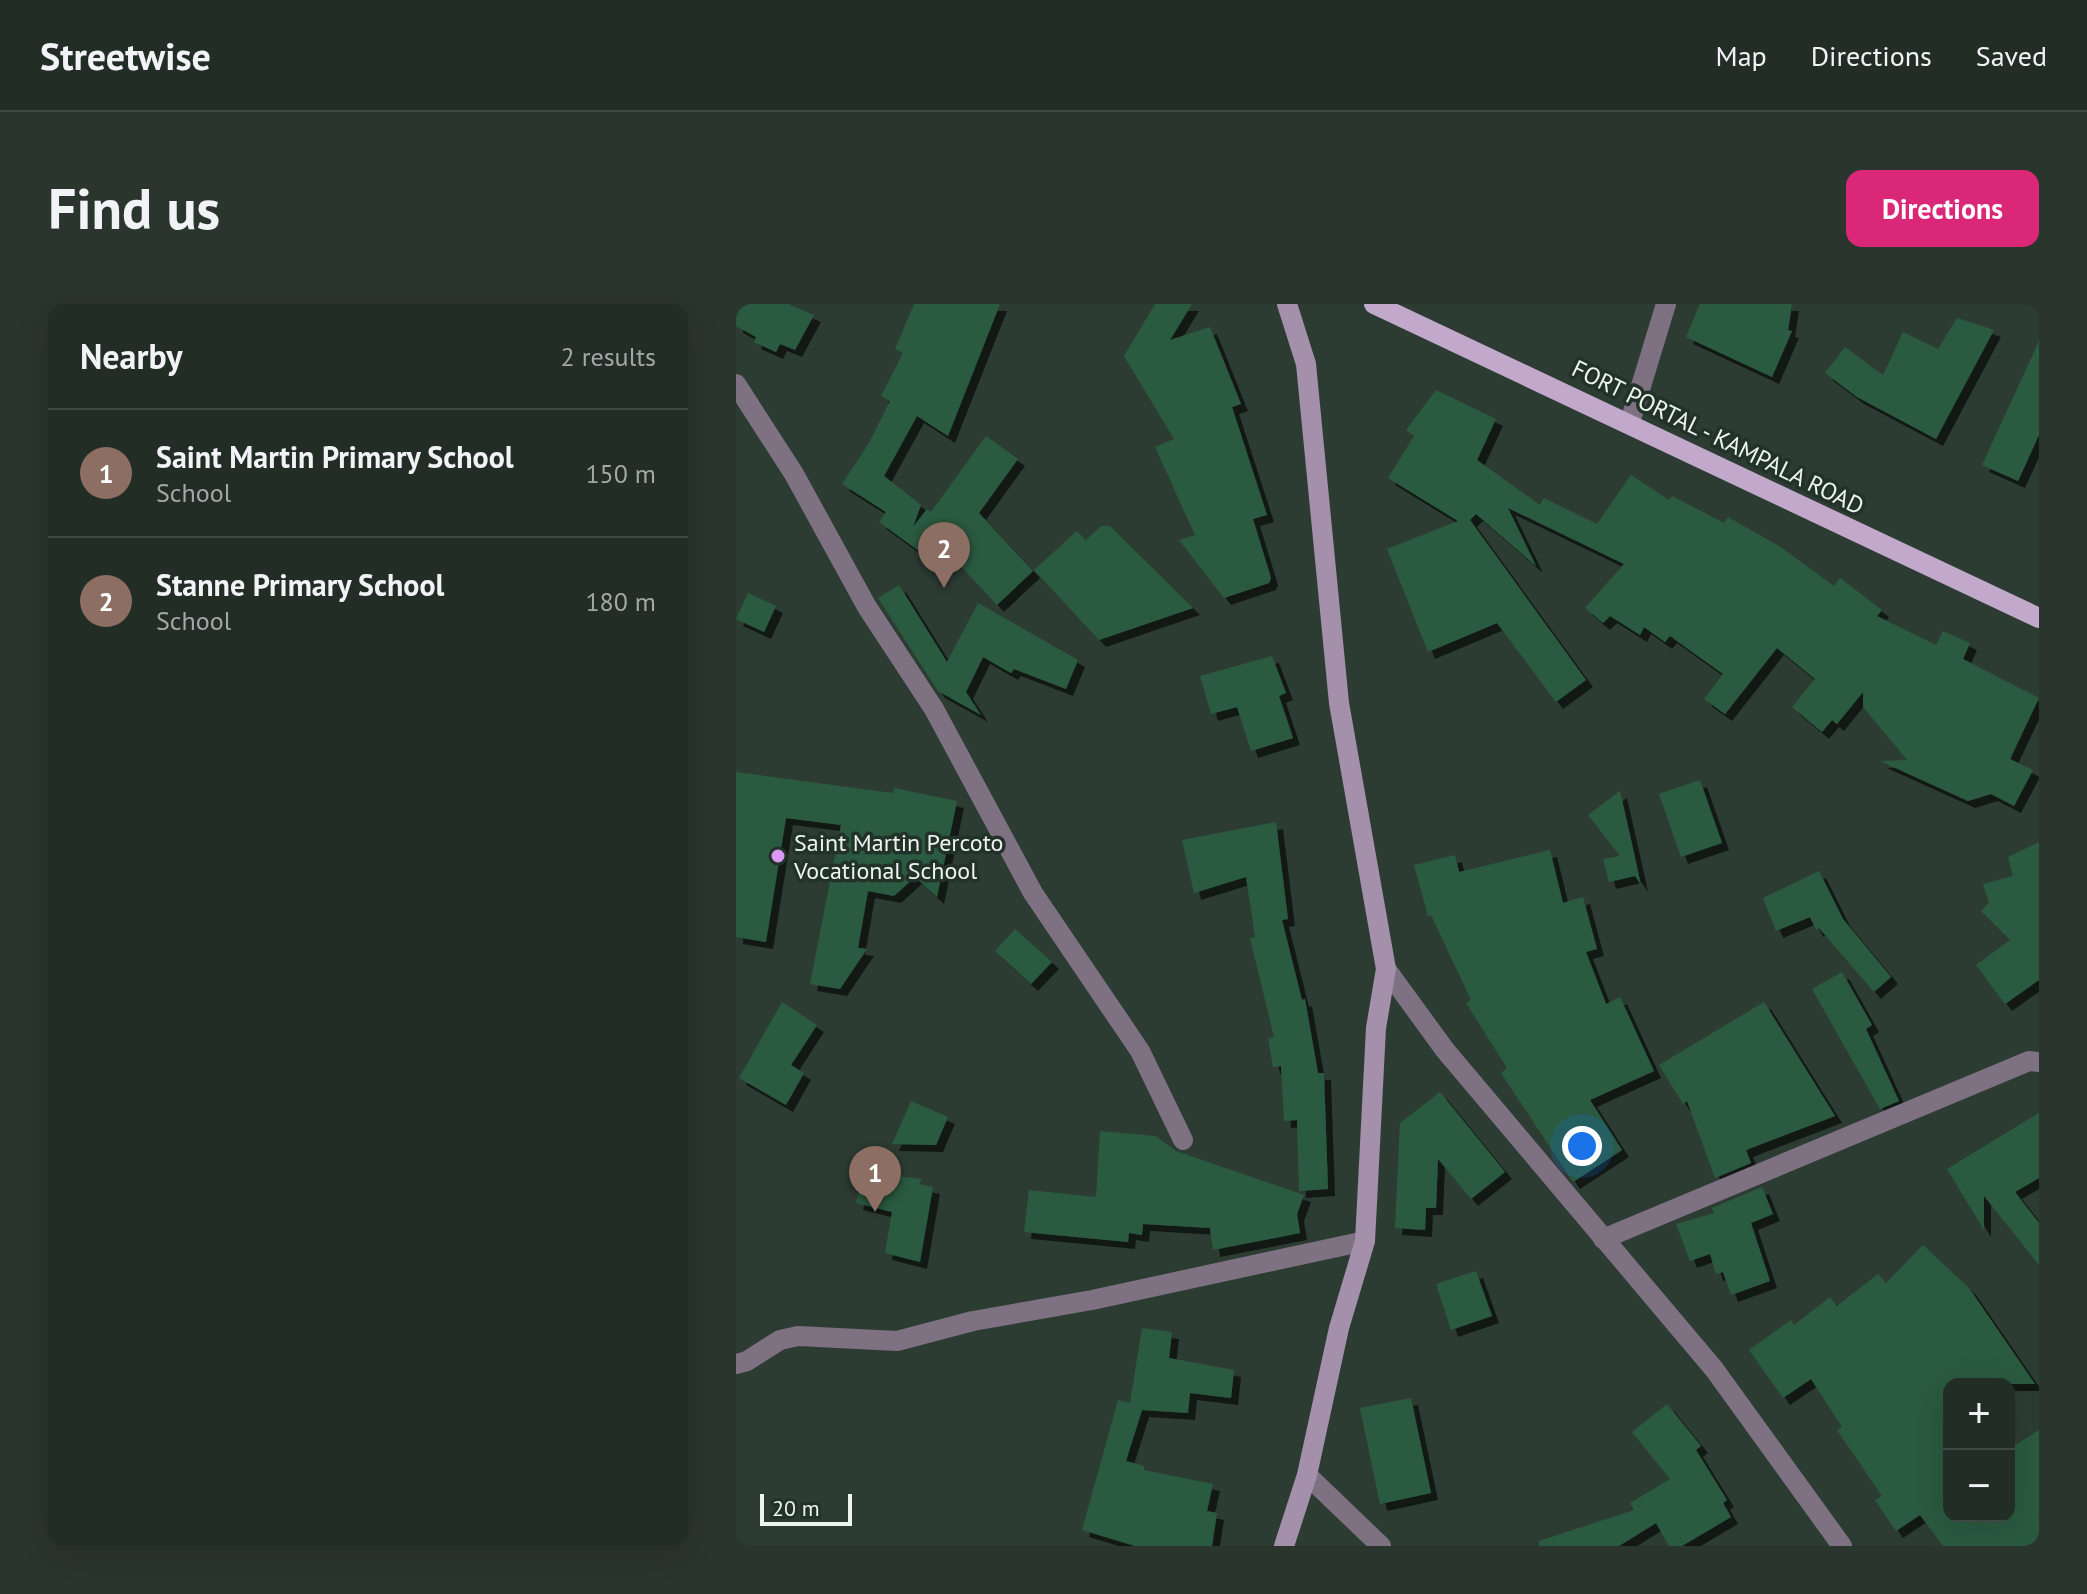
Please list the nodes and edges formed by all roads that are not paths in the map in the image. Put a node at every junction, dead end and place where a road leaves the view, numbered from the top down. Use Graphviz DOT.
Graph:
graph roads {
  1 [pos="1287,304"];
  2 [pos="1374,304"];
  3 [pos="1666,304"];
  4 [pos="736,384"];
  5 [pos="1630,422"];
  6 [pos="2039,618"];
  7 [pos="1386,969"];
  8 [pos="2039,1062"];
  9 [pos="1183,1140"];
  10 [pos="1603,1239"];
  11 [pos="1365,1241"];
  12 [pos="736,1364"];
  13 [pos="1307,1475"];
  14 [pos="1284,1546"];
  15 [pos="1381,1546"];
  16 [pos="1842,1546"];
  1 -- 7 [label="street"];
  2 -- 5 [label="main road, FORT PORTAL - KAMPALA ROAD"];
  3 -- 5 [label="street"];
  4 -- 9 [label="street"];
  5 -- 6 [label="main road, FORT PORTAL - KAMPALA ROAD"];
  7 -- 10 [label="street"];
  7 -- 11 [label="street"];
  8 -- 10 [label="street"];
  10 -- 16 [label="street"];
  11 -- 12 [label="street"];
  11 -- 13 [label="street"];
  13 -- 14 [label="street"];
  13 -- 15 [label="street"];
}
